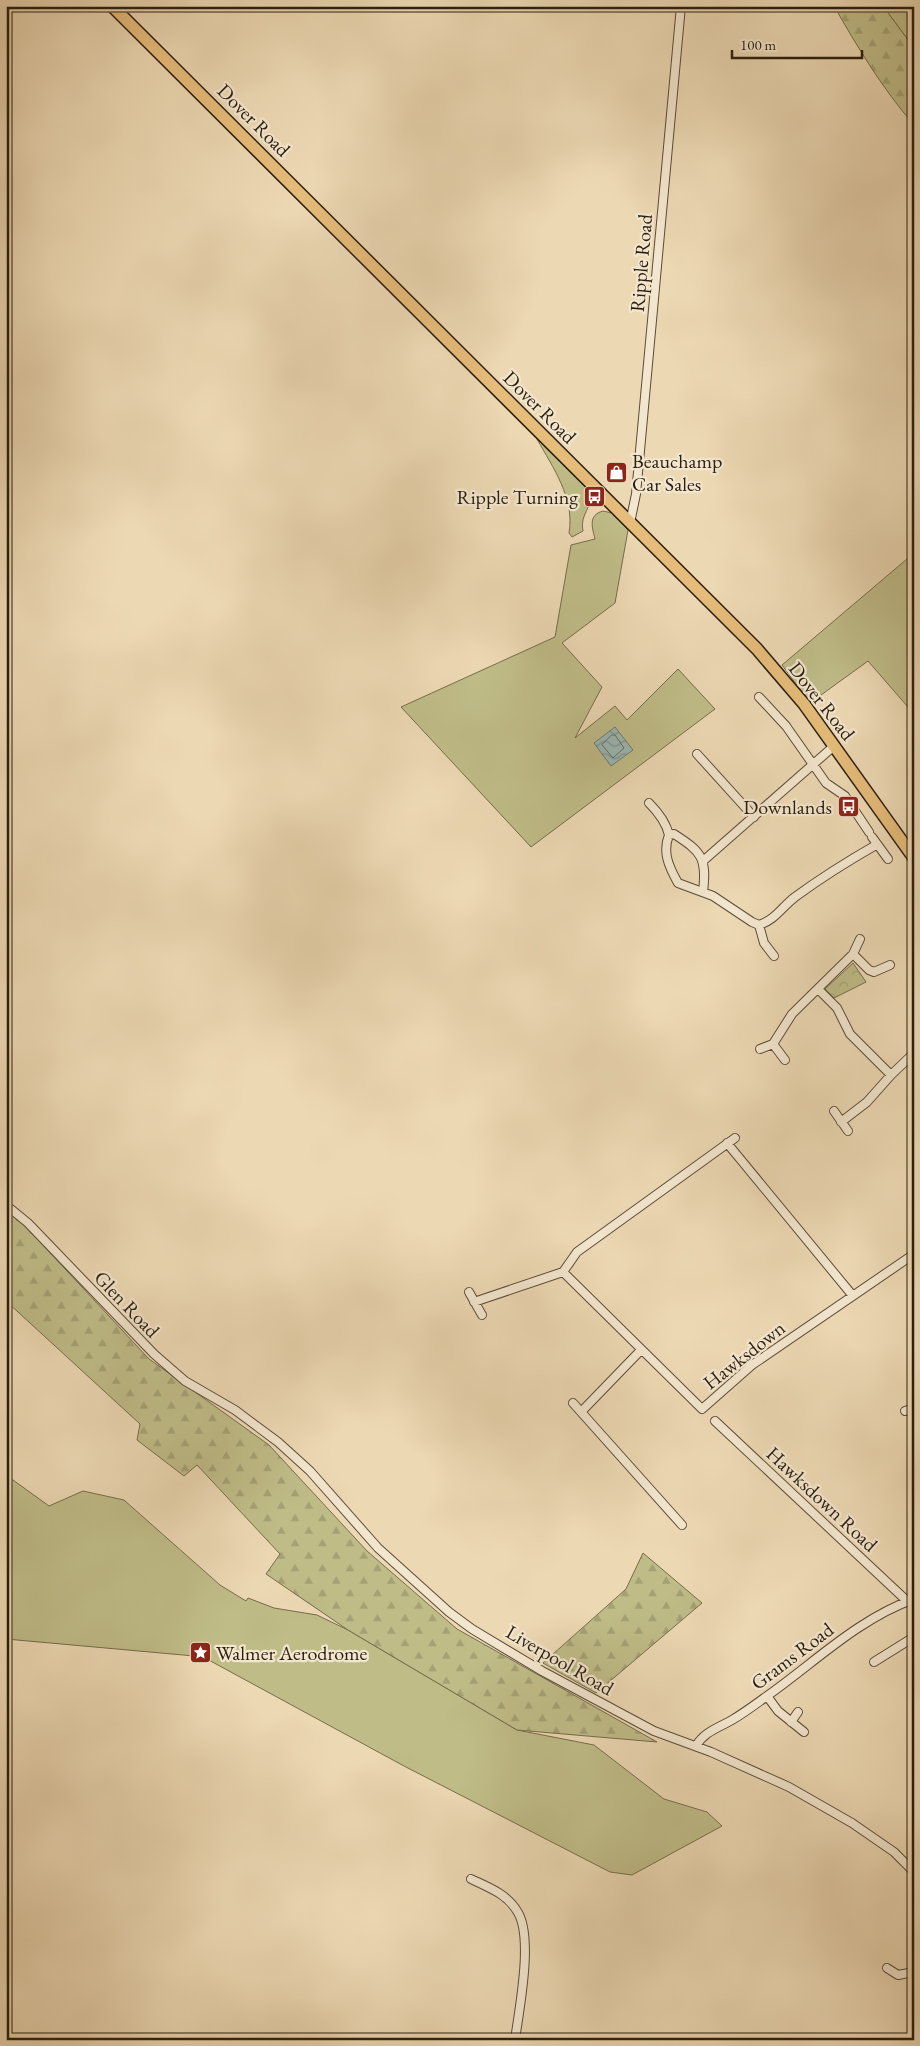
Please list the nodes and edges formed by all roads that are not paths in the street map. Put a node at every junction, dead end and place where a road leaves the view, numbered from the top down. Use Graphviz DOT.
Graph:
graph roads {
  1 [pos="112,6"];
  2 [pos="681,6"];
  3 [pos="630,523"];
  4 [pos="759,697"];
  5 [pos="834,746"];
  6 [pos="697,754"];
  7 [pos="814,764"];
  8 [pos="648,803"];
  9 [pos="754,817"];
  10 [pos="669,835"];
  11 [pos="876,845"];
  12 [pos="914,858"];
  13 [pos="888,860"];
  14 [pos="703,861"];
  15 [pos="703,892"];
  16 [pos="759,925"];
  17 [pos="860,939"];
  18 [pos="853,954"];
  19 [pos="774,956"];
  20 [pos="890,965"];
  21 [pos="818,989"];
  22 [pos="773,1044"];
  23 [pos="760,1049"];
  24 [pos="914,1053"];
  25 [pos="785,1060"];
  26 [pos="891,1075"];
  27 [pos="834,1111"];
  28 [pos="841,1122"];
  29 [pos="848,1131"];
  30 [pos="735,1138"];
  31 [pos="727,1143"];
  32 [pos="6,1206"];
  33 [pos="914,1254"];
  34 [pos="563,1272"];
  35 [pos="469,1292"];
  36 [pos="853,1296"];
  37 [pos="474,1302"];
  38 [pos="482,1315"];
  39 [pos="641,1350"];
  40 [pos="574,1403"];
  41 [pos="914,1408"];
  42 [pos="235,1410"];
  43 [pos="904,1411"];
  44 [pos="581,1412"];
  45 [pos="715,1421"];
  46 [pos="682,1525"];
  47 [pos="910,1600"];
  48 [pos="914,1637"];
  49 [pos="874,1662"];
  50 [pos="766,1696"];
  51 [pos="798,1712"];
  52 [pos="791,1722"];
  53 [pos="804,1732"];
  54 [pos="696,1746"];
  55 [pos="914,1872"];
  56 [pos="471,1879"];
  57 [pos="887,1968"];
  58 [pos="914,1972"];
  59 [pos="515,2040"];
  1 -- 3 [label="main road, Dover Road"];
  2 -- 3 [label="street, Ripple Road"];
  3 -- 5 [label="main road, Dover Road"];
  4 -- 7 [label="street"];
  5 -- 7 [label="street"];
  5 -- 12 [label="main road, Dover Road"];
  6 -- 9 [label="street"];
  7 -- 9 [label="street"];
  7 -- 11 [label="street"];
  8 -- 10 [label="street"];
  9 -- 14 [label="street"];
  10 -- 14 [label="street"];
  10 -- 15 [label="street"];
  11 -- 13 [label="street"];
  11 -- 16 [label="street"];
  14 -- 15 [label="street"];
  15 -- 16 [label="street"];
  16 -- 19 [label="street"];
  17 -- 18 [label="street"];
  18 -- 20 [label="street"];
  18 -- 21 [label="street"];
  21 -- 22 [label="street"];
  21 -- 26 [label="street"];
  22 -- 23 [label="street"];
  22 -- 25 [label="street"];
  24 -- 26 [label="street"];
  26 -- 28 [label="street"];
  27 -- 28 [label="street"];
  28 -- 29 [label="street"];
  30 -- 31 [label="street"];
  31 -- 34 [label="street"];
  31 -- 36 [label="street"];
  32 -- 42 [label="street, Glen Road"];
  33 -- 36 [label="street, Hawksdown"];
  34 -- 37 [label="street"];
  34 -- 39 [label="street, Hawksdown"];
  35 -- 37 [label="street"];
  36 -- 39 [label="street, Hawksdown"];
  37 -- 38 [label="street"];
  39 -- 44 [label="street"];
  40 -- 44 [label="street"];
  41 -- 43 [label="street"];
  42 -- 54 [label="street, Liverpool Road"];
  44 -- 46 [label="street"];
  45 -- 47 [label="street, Hawksdown Road"];
  47 -- 50 [label="street, Grams Road"];
  48 -- 49 [label="street"];
  50 -- 52 [label="street"];
  50 -- 54 [label="street, Grams Road"];
  51 -- 52 [label="street"];
  52 -- 53 [label="street"];
  54 -- 55 [label="street, Liverpool Road"];
  56 -- 59 [label="street"];
  57 -- 58 [label="street"];
}
